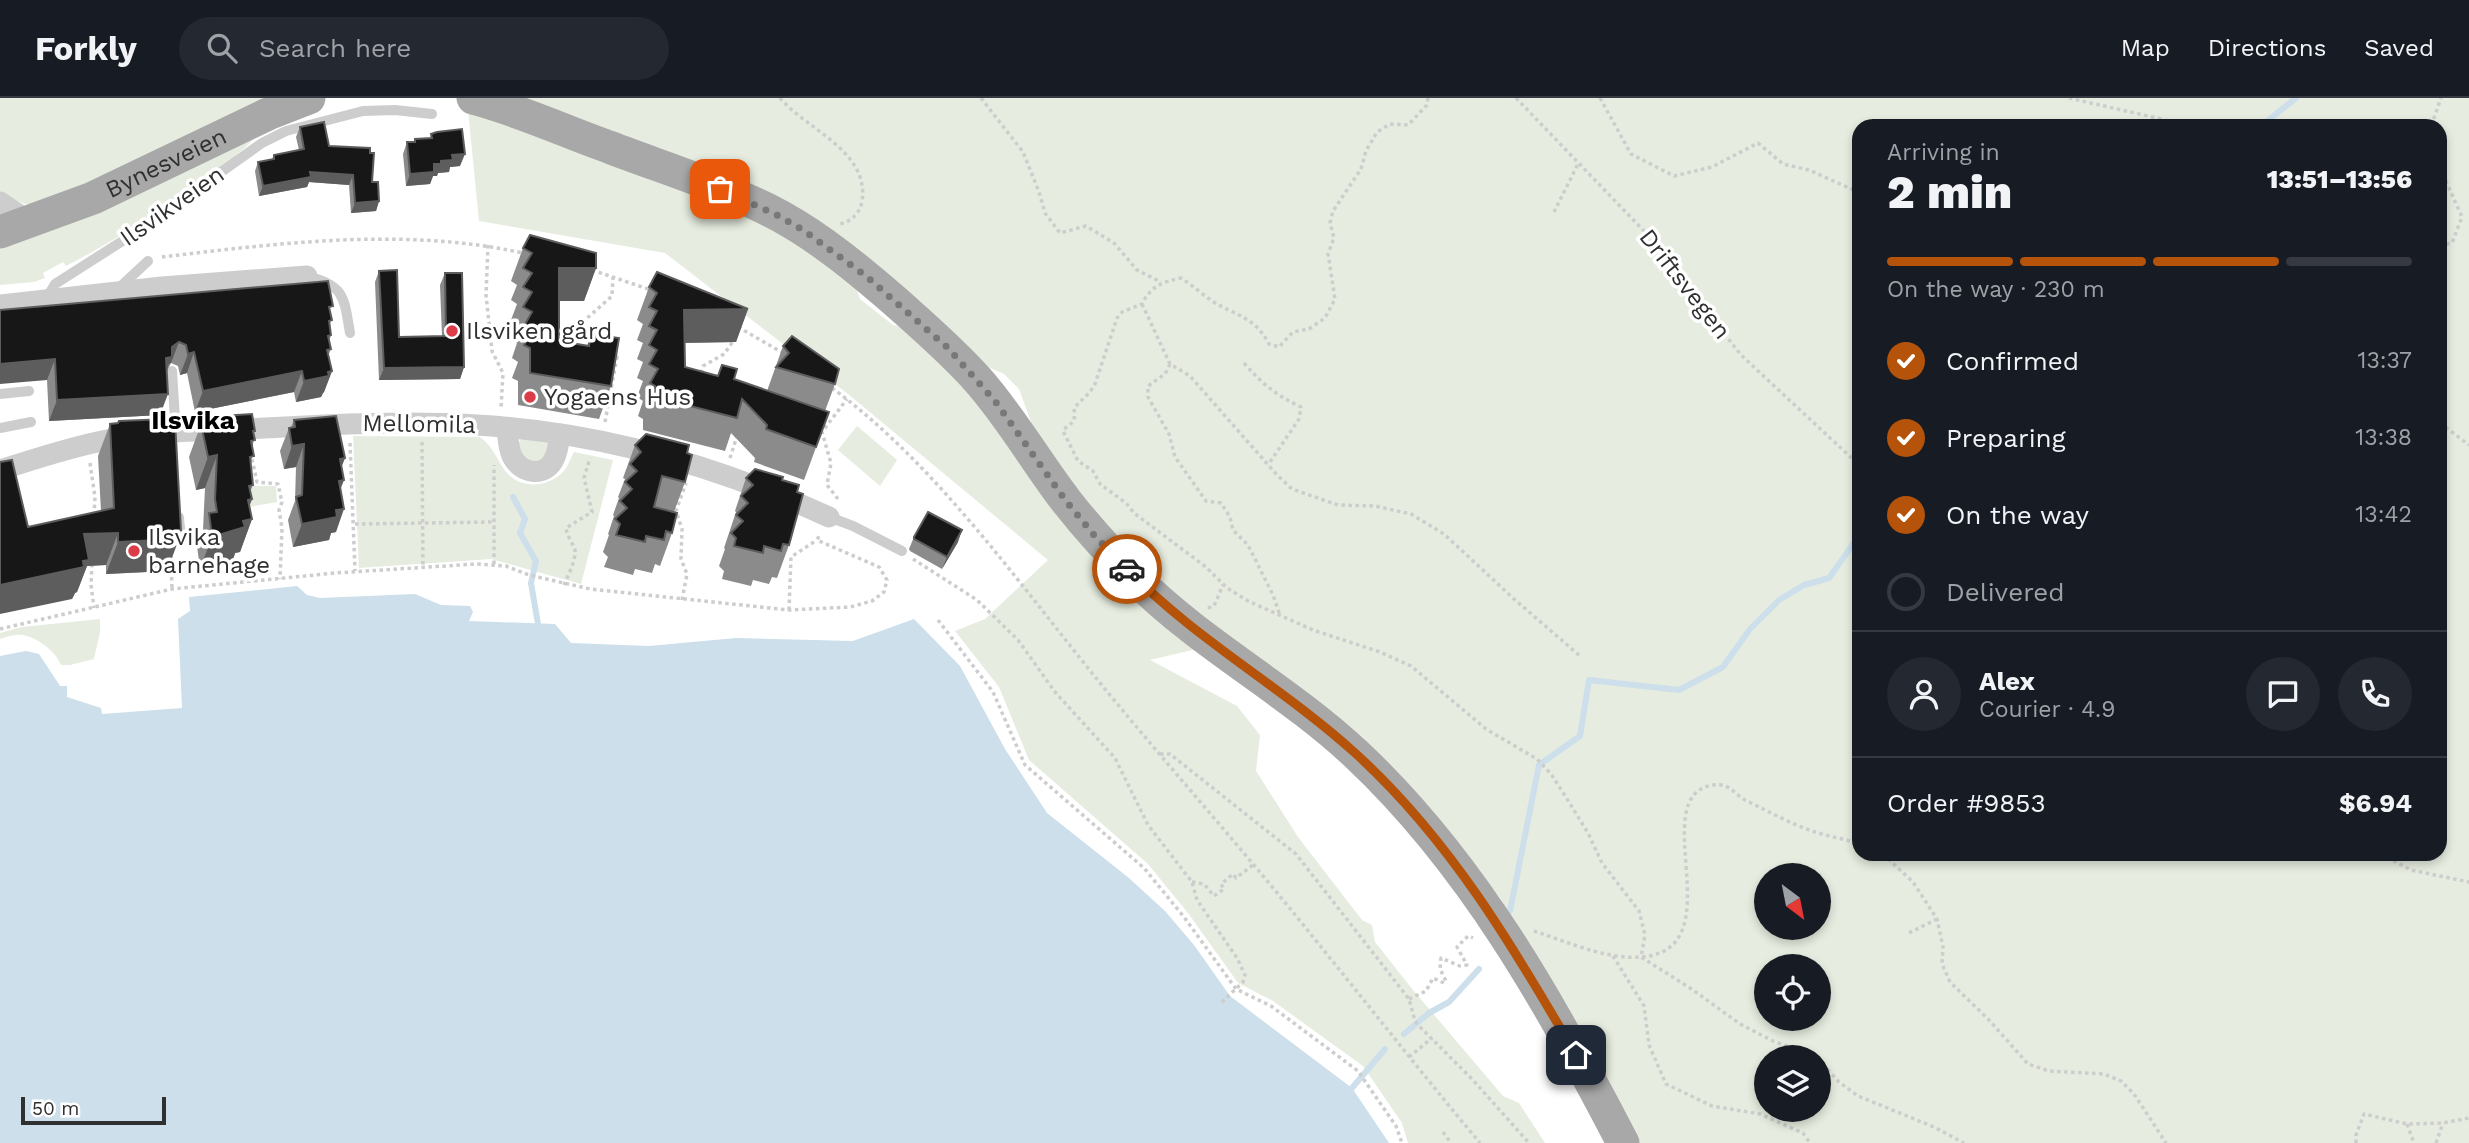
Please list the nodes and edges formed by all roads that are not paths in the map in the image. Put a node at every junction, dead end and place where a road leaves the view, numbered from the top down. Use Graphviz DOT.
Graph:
graph roads {
  1 [pos="309,98"];
  2 [pos="473,98"];
  3 [pos="432,114"];
  4 [pos="7,220"];
  5 [pos="148,261"];
  6 [pos="307,276"];
  7 [pos="114,293"];
  8 [pos="46,299"];
  9 [pos="0,305"];
  10 [pos="350,333"];
  11 [pos="172,371"];
  12 [pos="29,391"];
  13 [pos="0,394"];
  14 [pos="31,422"];
  15 [pos="0,428"];
  16 [pos="504,428"];
  17 [pos="560,434"];
  18 [pos="176,439"];
  19 [pos="0,470"];
  20 [pos="179,507"];
  21 [pos="829,517"];
  22 [pos="194,539"];
  23 [pos="902,551"];
  24 [pos="1623,1143"];
  1 -- 4 [label="main road, Bynesveien"];
  2 -- 24 [label="main road"];
  3 -- 8 [label="lane, Ilsvikveien"];
  5 -- 7 [label="lane, Ilsvikveien"];
  6 -- 7 [label="street"];
  6 -- 10 [label="lane"];
  7 -- 8 [label="street"];
  8 -- 9 [label="street"];
  11 -- 18 [label="lane"];
  12 -- 13 [label="lane"];
  14 -- 15 [label="lane"];
  16 -- 17 [label="street, Mellomila"];
  16 -- 17 [label="street"];
  16 -- 18 [label="street, Mellomila"];
  17 -- 21 [label="street, Mellomila"];
  18 -- 19 [label="street, Mellomila"];
  20 -- 22 [label="lane"];
  21 -- 23 [label="lane"];
}
